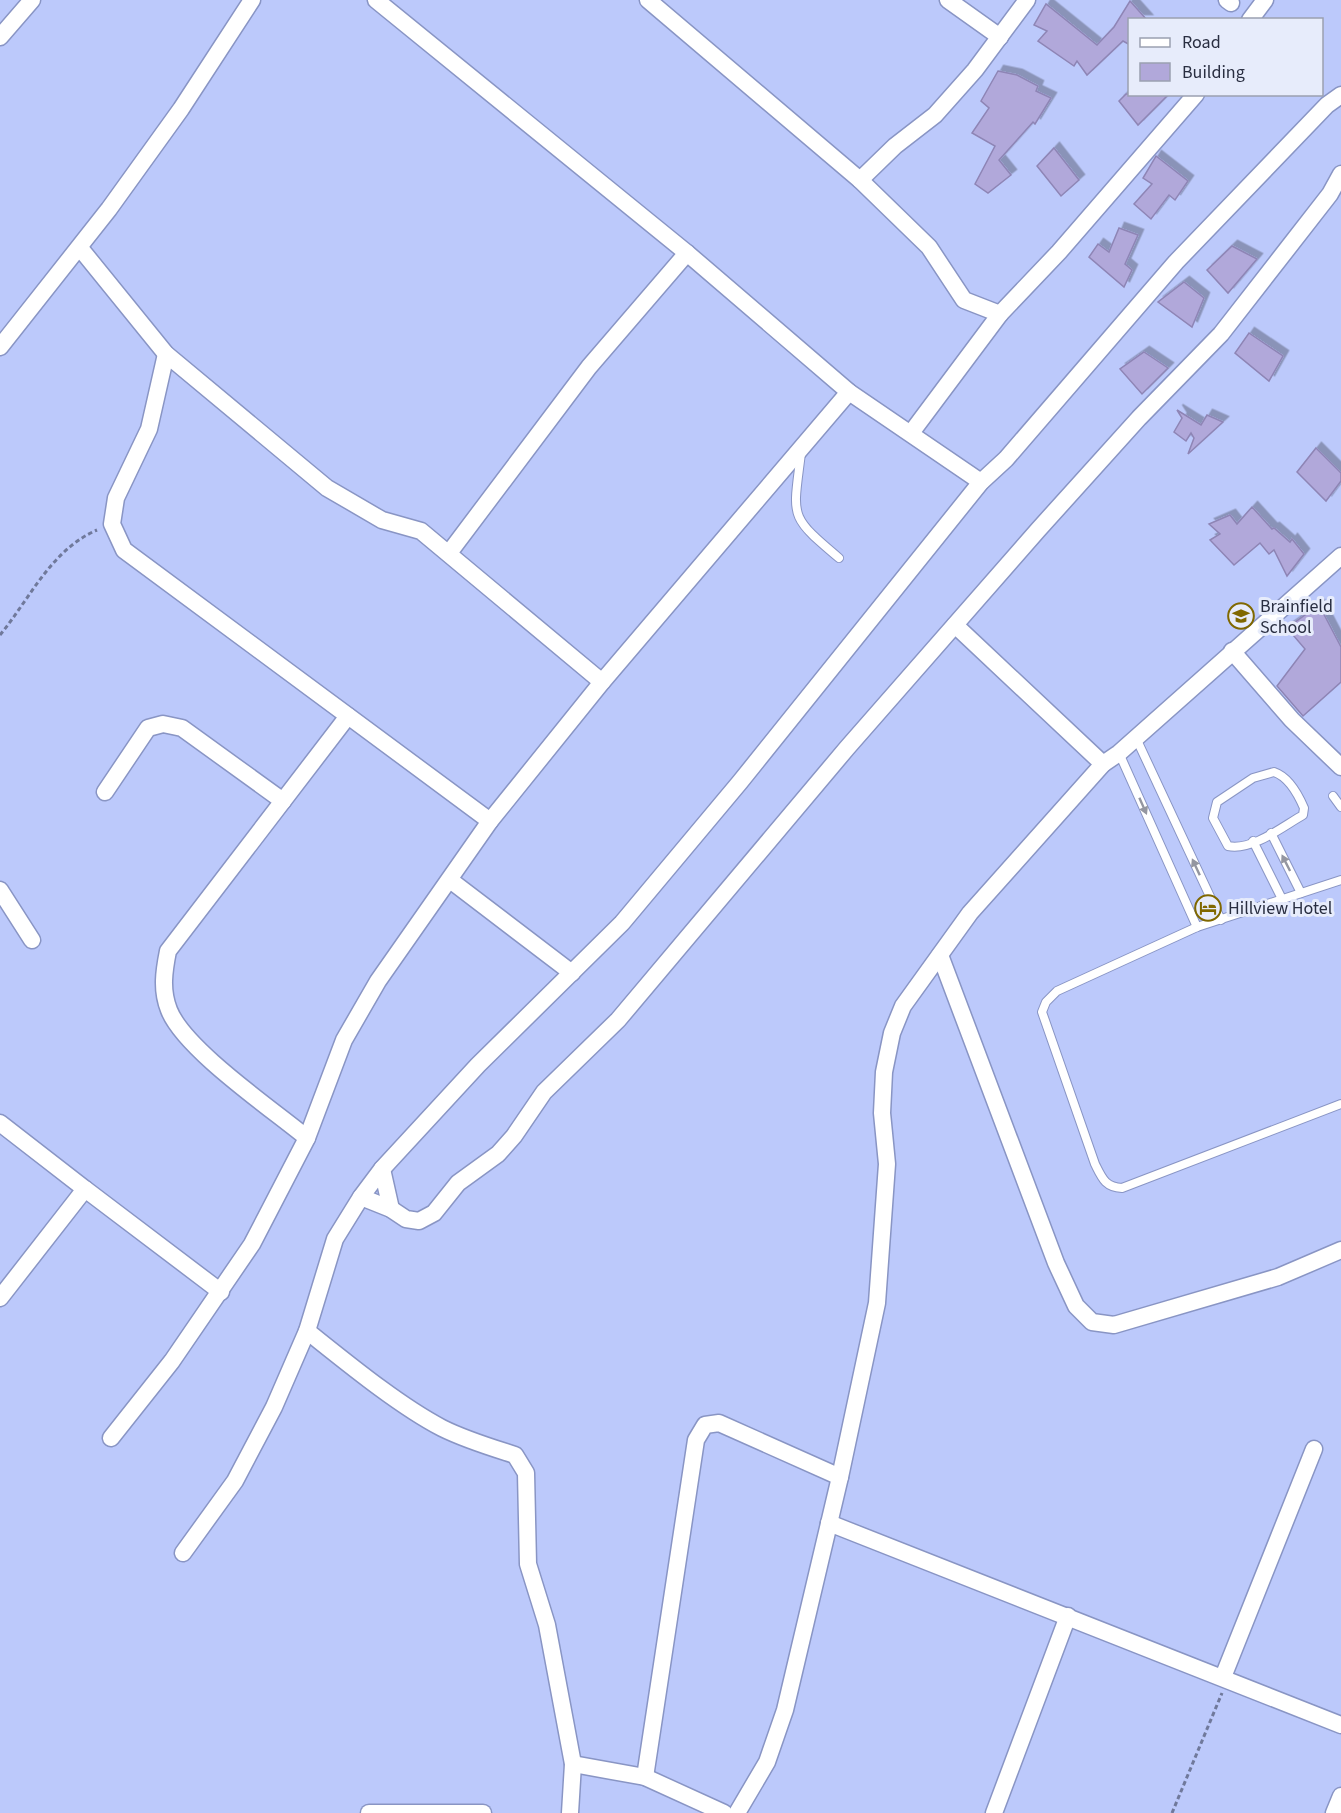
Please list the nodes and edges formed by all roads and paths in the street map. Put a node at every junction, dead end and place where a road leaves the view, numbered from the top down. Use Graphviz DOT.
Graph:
graph roads {
  1 [pos="32,0"];
  2 [pos="252,0"];
  3 [pos="376,0"];
  4 [pos="648,0"];
  5 [pos="948,0"];
  6 [pos="1027,0"];
  7 [pos="1265,0"];
  8 [pos="1252,18"];
  9 [pos="0,37"];
  10 [pos="1000,37"];
  11 [pos="1341,95"];
  12 [pos="1194,96"];
  13 [pos="1341,174"];
  14 [pos="860,180"];
  15 [pos="80,248"];
  16 [pos="687,253"];
  17 [pos="1000,314"];
  18 [pos="0,347"];
  19 [pos="166,354"];
  20 [pos="849,392"];
  21 [pos="911,433"];
  22 [pos="802,447"];
  23 [pos="981,482"];
  24 [pos="112,524"];
  25 [pos="449,553"];
  26 [pos="1341,556"];
  27 [pos="839,558"];
  28 [pos="955,625"];
  29 [pos="0,635"];
  30 [pos="1232,651"];
  31 [pos="602,682"];
  32 [pos="348,716"];
  33 [pos="1135,737"];
  34 [pos="1119,753"];
  35 [pos="1102,764"];
  36 [pos="1341,767"];
  37 [pos="105,792"];
  38 [pos="1333,796"];
  39 [pos="283,801"];
  40 [pos="1341,807"];
  41 [pos="490,821"];
  42 [pos="1271,833"];
  43 [pos="1253,841"];
  44 [pos="450,880"];
  45 [pos="1341,880"];
  46 [pos="0,890"];
  47 [pos="1301,892"];
  48 [pos="1282,899"];
  49 [pos="1221,920"];
  50 [pos="1197,927"];
  51 [pos="32,940"];
  52 [pos="940,955"];
  53 [pos="572,972"];
  54 [pos="1341,1104"];
  55 [pos="0,1123"];
  56 [pos="308,1138"];
  57 [pos="382,1169"];
  58 [pos="85,1189"];
  59 [pos="361,1197"];
  60 [pos="391,1209"];
  61 [pos="1341,1250"];
  62 [pos="5,1282"];
  63 [pos="221,1292"];
  64 [pos="0,1298"];
  65 [pos="307,1331"];
  66 [pos="111,1438"];
  67 [pos="1314,1449"];
  68 [pos="840,1477"];
  69 [pos="829,1523"];
  70 [pos="183,1553"];
  71 [pos="1068,1616"];
  72 [pos="1225,1678"];
  73 [pos="1341,1725"];
  74 [pos="573,1764"];
  75 [pos="645,1777"];
  76 [pos="1341,1796"];
  77 [pos="369,1813"];
  78 [pos="483,1813"];
  79 [pos="570,1813"];
  80 [pos="724,1813"];
  81 [pos="737,1813"];
  82 [pos="994,1813"];
  83 [pos="1172,1813"];
  84 [pos="1334,1813"];
  1 -- 9 [label="street"];
  2 -- 15 [label="street"];
  3 -- 16 [label="street"];
  4 -- 14 [label="street"];
  5 -- 10 [label="street"];
  6 -- 10 [label="street"];
  7 -- 8 [label="street"];
  10 -- 14 [label="street"];
  11 -- 23 [label="street"];
  12 -- 17 [label="street"];
  13 -- 28 [label="street"];
  14 -- 17 [label="street"];
  15 -- 18 [label="street"];
  15 -- 19 [label="street"];
  16 -- 20 [label="street"];
  16 -- 25 [label="street"];
  17 -- 21 [label="street"];
  19 -- 24 [label="street"];
  19 -- 25 [label="street"];
  20 -- 21 [label="street"];
  20 -- 22 [label="street"];
  21 -- 23 [label="street"];
  22 -- 27 [label="lane"];
  22 -- 31 [label="street"];
  23 -- 53 [label="street"];
  24 -- 29 [label="path"];
  24 -- 32 [label="street"];
  25 -- 31 [label="street"];
  26 -- 30 [label="street"];
  28 -- 35 [label="street"];
  28 -- 60 [label="street"];
  30 -- 33 [label="street"];
  30 -- 36 [label="street"];
  31 -- 41 [label="street"];
  32 -- 39 [label="street"];
  32 -- 41 [label="street"];
  33 -- 34 [label="street"];
  49 -- 33 [label="lane, one-way"];
  34 -- 35 [label="street"];
  34 -- 50 [label="lane, one-way"];
  35 -- 52 [label="street"];
  37 -- 39 [label="street"];
  38 -- 40 [label="lane"];
  39 -- 56 [label="street"];
  41 -- 44 [label="street"];
  42 -- 43 [label="lane"];
  42 -- 43 [label="lane"];
  47 -- 42 [label="lane, one-way"];
  43 -- 48 [label="lane"];
  44 -- 53 [label="street"];
  44 -- 56 [label="street"];
  45 -- 47 [label="lane"];
  46 -- 51 [label="street"];
  47 -- 48 [label="lane"];
  48 -- 49 [label="lane"];
  49 -- 50 [label="lane"];
  50 -- 54 [label="lane"];
  52 -- 61 [label="street"];
  52 -- 68 [label="street"];
  53 -- 57 [label="street"];
  55 -- 58 [label="street"];
  56 -- 63 [label="street"];
  57 -- 59 [label="street"];
  57 -- 60 [label="street"];
  58 -- 62 [label="street"];
  58 -- 63 [label="street"];
  59 -- 60 [label="street"];
  59 -- 65 [label="street"];
  62 -- 64 [label="street"];
  63 -- 66 [label="street"];
  65 -- 70 [label="street"];
  65 -- 74 [label="street"];
  67 -- 72 [label="street"];
  68 -- 69 [label="street"];
  68 -- 75 [label="street"];
  69 -- 71 [label="street"];
  69 -- 81 [label="street"];
  71 -- 72 [label="street"];
  71 -- 82 [label="street"];
  72 -- 73 [label="street"];
  72 -- 83 [label="path"];
  74 -- 75 [label="street"];
  74 -- 79 [label="street"];
  75 -- 80 [label="street"];
  76 -- 84 [label="street"];
  77 -- 78 [label="street"];
}
